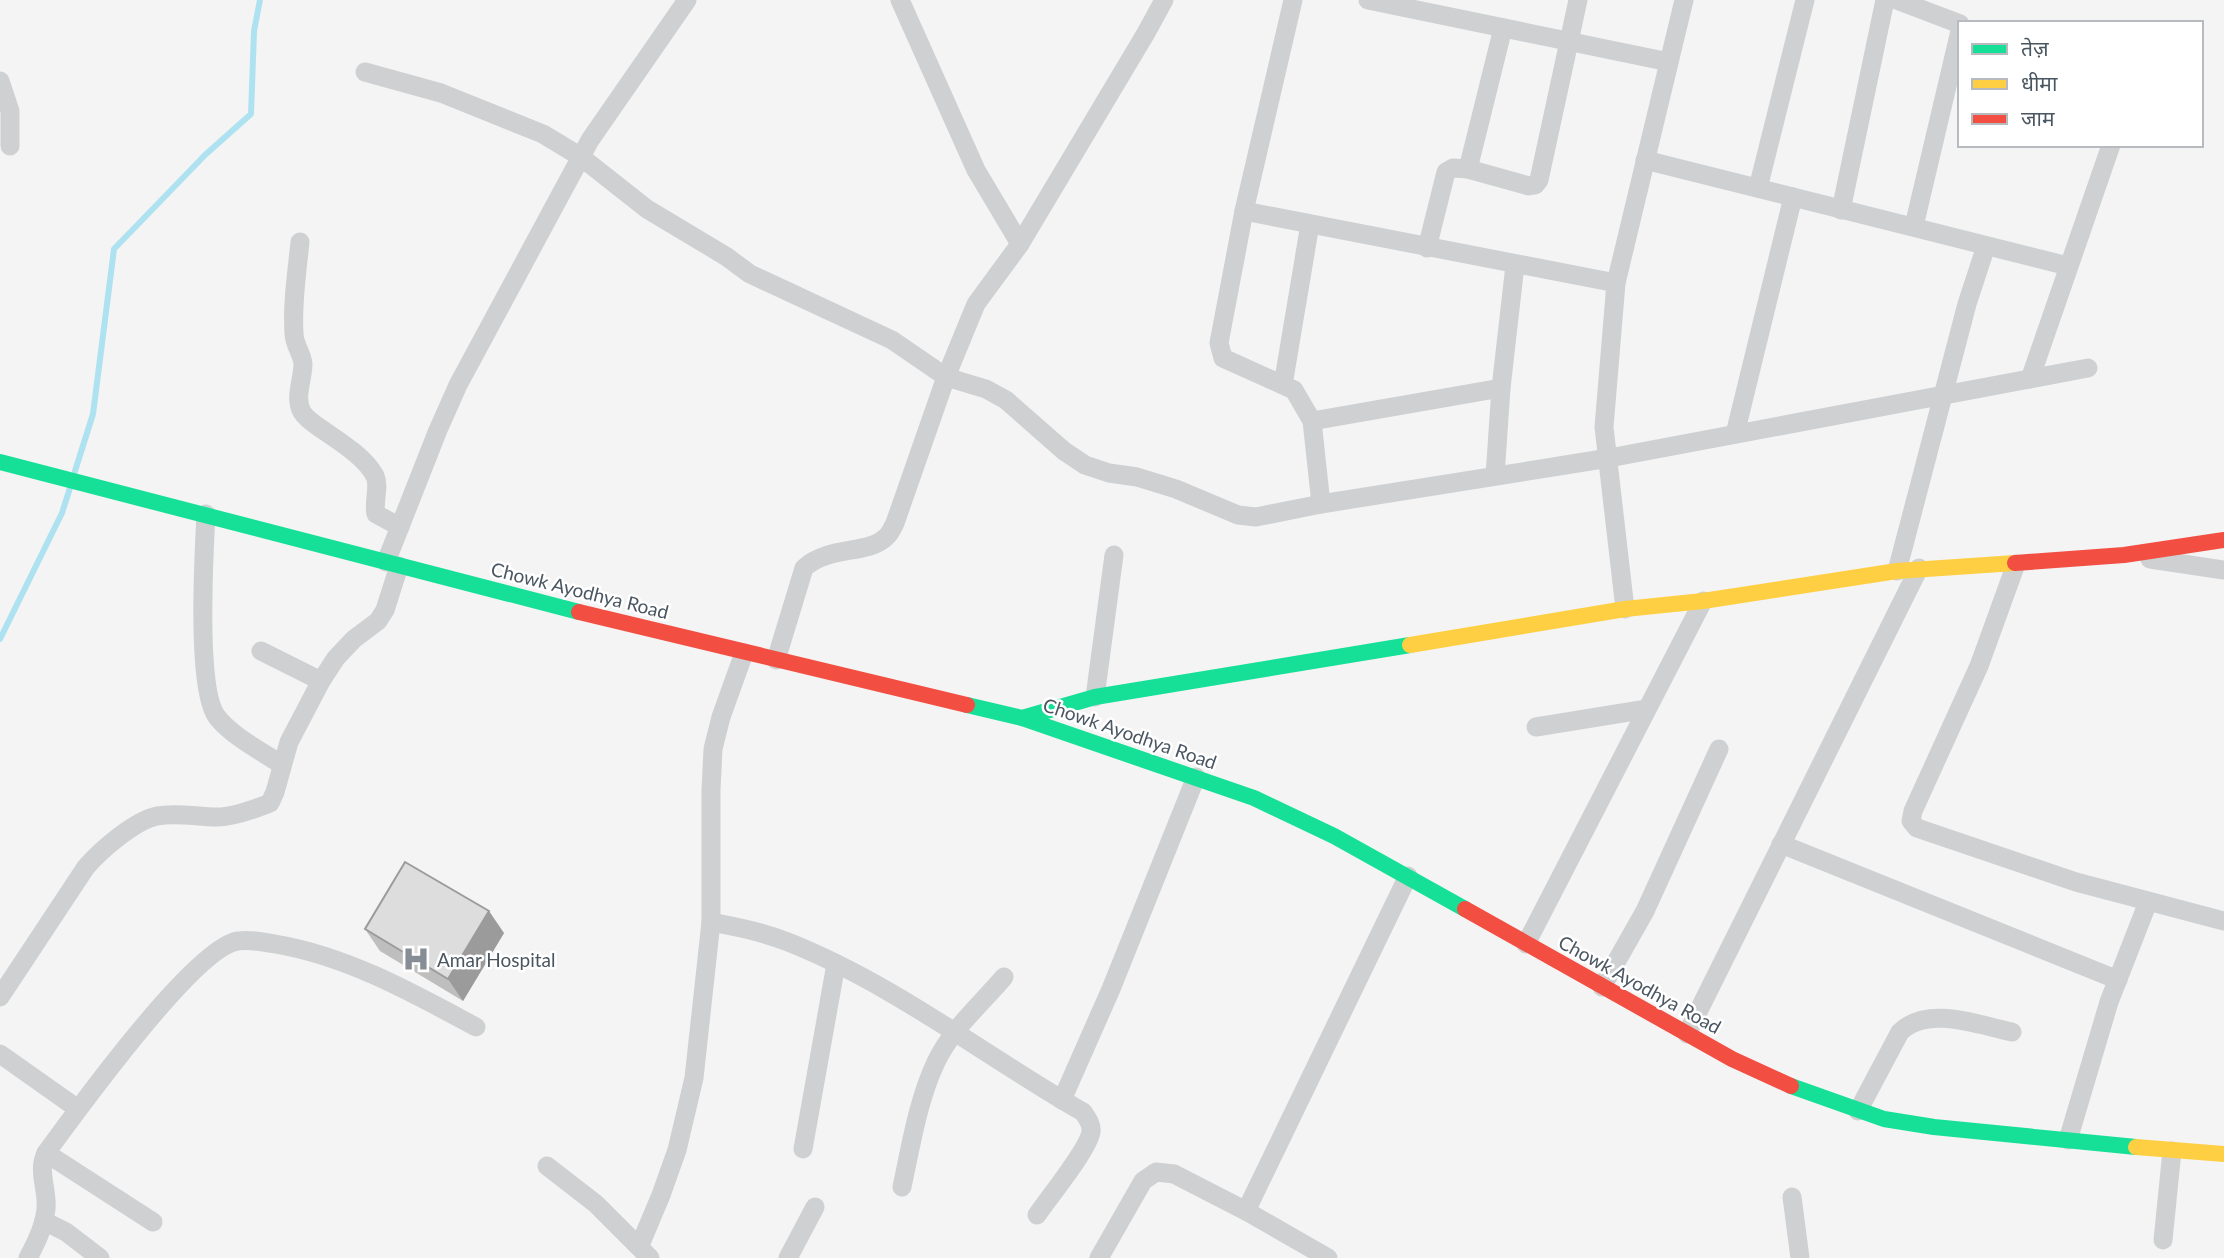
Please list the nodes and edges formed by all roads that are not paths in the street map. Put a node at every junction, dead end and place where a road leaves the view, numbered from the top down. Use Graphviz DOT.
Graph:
graph roads {
  1 [pos="688,0"];
  2 [pos="900,0"];
  3 [pos="1164,0"];
  4 [pos="1293,0"];
  5 [pos="1368,0"];
  6 [pos="1578,0"];
  7 [pos="1684,0"];
  8 [pos="1805,0"];
  9 [pos="1885,0"];
  10 [pos="1897,0"];
  11 [pos="1958,23"];
  12 [pos="1503,28"];
  13 [pos="1958,39"];
  14 [pos="1570,41"];
  15 [pos="1669,62"];
  16 [pos="365,72"];
  17 [pos="0,81"];
  18 [pos="10,146"];
  19 [pos="2110,147"];
  20 [pos="581,156"];
  21 [pos="1645,160"];
  22 [pos="1468,169"];
  23 [pos="1758,188"];
  24 [pos="1793,197"];
  25 [pos="1841,210"];
  26 [pos="1244,211"];
  27 [pos="1310,224"];
  28 [pos="1914,226"];
  29 [pos="300,242"];
  30 [pos="1020,244"];
  31 [pos="1986,246"];
  32 [pos="1427,248"];
  33 [pos="1515,265"];
  34 [pos="2068,266"];
  35 [pos="1616,283"];
  36 [pos="2088,369"];
  37 [pos="947,377"];
  38 [pos="2030,379"];
  39 [pos="1283,385"];
  40 [pos="1501,388"];
  41 [pos="1942,396"];
  42 [pos="1312,421"];
  43 [pos="1735,434"];
  44 [pos="1609,458"];
  45 [pos="0,463"];
  46 [pos="1495,476"];
  47 [pos="1321,504"];
  48 [pos="206,514"];
  49 [pos="400,527"];
  50 [pos="2224,540"];
  51 [pos="1114,555"];
  52 [pos="2124,555"];
  53 [pos="393,564"];
  54 [pos="2016,564"];
  55 [pos="1919,568"];
  56 [pos="2224,570"];
  57 [pos="1897,571"];
  58 [pos="1703,601"];
  59 [pos="1625,610"];
  60 [pos="261,650"];
  61 [pos="744,653"];
  62 [pos="776,660"];
  63 [pos="321,681"];
  64 [pos="1095,697"];
  65 [pos="1647,709"];
  66 [pos="1023,718"];
  67 [pos="1536,727"];
  68 [pos="1719,749"];
  69 [pos="282,765"];
  70 [pos="1196,777"];
  71 [pos="1781,844"];
  72 [pos="1408,876"];
  73 [pos="2148,902"];
  74 [pos="2224,921"];
  75 [pos="711,922"];
  76 [pos="1526,944"];
  77 [pos="836,964"];
  78 [pos="1004,977"];
  79 [pos="2118,980"];
  80 [pos="1602,987"];
  81 [pos="0,997"];
  82 [pos="476,1027"];
  83 [pos="2012,1032"];
  84 [pos="954,1034"];
  85 [pos="1687,1034"];
  86 [pos="0,1054"];
  87 [pos="1062,1100"];
  88 [pos="78,1109"];
  89 [pos="1858,1111"];
  90 [pos="2068,1140"];
  91 [pos="803,1149"];
  92 [pos="2172,1151"];
  93 [pos="47,1153"];
  94 [pos="2222,1156"];
  95 [pos="547,1166"];
  96 [pos="902,1187"];
  97 [pos="1792,1197"];
  98 [pos="815,1208"];
  99 [pos="1246,1211"];
  100 [pos="1037,1215"];
  101 [pos="44,1221"];
  102 [pos="153,1222"];
  103 [pos="2163,1240"];
  104 [pos="645,1252"];
  105 [pos="29,1258"];
  106 [pos="100,1258"];
  107 [pos="788,1258"];
  108 [pos="1099,1258"];
  109 [pos="1328,1258"];
  110 [pos="1800,1258"];
  1 -- 20 [label="street"];
  2 -- 30 [label="street"];
  3 -- 30 [label="street"];
  4 -- 26 [label="street"];
  5 -- 12 [label="street"];
  6 -- 14 [label="street"];
  7 -- 15 [label="street"];
  8 -- 23 [label="street"];
  9 -- 25 [label="street"];
  10 -- 11 [label="street"];
  12 -- 14 [label="street"];
  12 -- 22 [label="street"];
  13 -- 28 [label="street"];
  14 -- 15 [label="street"];
  14 -- 22 [label="street"];
  15 -- 21 [label="street"];
  16 -- 20 [label="street"];
  17 -- 18 [label="street"];
  19 -- 34 [label="street"];
  20 -- 37 [label="street"];
  20 -- 49 [label="street"];
  21 -- 23 [label="street"];
  21 -- 35 [label="street"];
  22 -- 32 [label="street"];
  23 -- 24 [label="street"];
  24 -- 25 [label="street"];
  24 -- 43 [label="street"];
  25 -- 28 [label="street"];
  26 -- 27 [label="street"];
  26 -- 39 [label="street"];
  27 -- 32 [label="street"];
  27 -- 39 [label="street"];
  28 -- 31 [label="street"];
  29 -- 49 [label="street"];
  30 -- 37 [label="street"];
  31 -- 34 [label="street"];
  31 -- 41 [label="street"];
  32 -- 33 [label="street"];
  33 -- 35 [label="street"];
  33 -- 40 [label="street"];
  34 -- 38 [label="street"];
  35 -- 44 [label="street"];
  36 -- 38 [label="street"];
  37 -- 47 [label="street"];
  37 -- 62 [label="street"];
  38 -- 41 [label="street"];
  39 -- 42 [label="street"];
  40 -- 42 [label="street"];
  40 -- 46 [label="street"];
  41 -- 43 [label="street"];
  41 -- 57 [label="street"];
  42 -- 47 [label="street"];
  43 -- 44 [label="street"];
  44 -- 46 [label="street"];
  44 -- 59 [label="street"];
  45 -- 48 [label="main road, Chowk Ayodhya Road"];
  46 -- 47 [label="street"];
  48 -- 53 [label="main road, Chowk Ayodhya Road"];
  48 -- 69 [label="street"];
  49 -- 53 [label="street"];
  50 -- 52 [label="main road"];
  51 -- 64 [label="street"];
  52 -- 54 [label="main road"];
  52 -- 56 [label="street"];
  53 -- 61 [label="main road, Chowk Ayodhya Road"];
  53 -- 63 [label="street"];
  54 -- 55 [label="main road"];
  54 -- 73 [label="street"];
  55 -- 57 [label="main road"];
  55 -- 71 [label="street"];
  57 -- 58 [label="main road"];
  58 -- 59 [label="main road"];
  58 -- 65 [label="street"];
  59 -- 64 [label="main road"];
  60 -- 63 [label="street"];
  61 -- 62 [label="main road, Chowk Ayodhya Road"];
  61 -- 75 [label="street"];
  62 -- 66 [label="main road, Chowk Ayodhya Road"];
  63 -- 69 [label="street"];
  64 -- 66 [label="main road"];
  65 -- 67 [label="street"];
  65 -- 76 [label="street"];
  66 -- 70 [label="main road, Chowk Ayodhya Road"];
  68 -- 80 [label="street"];
  69 -- 81 [label="street"];
  70 -- 72 [label="main road, Chowk Ayodhya Road"];
  70 -- 87 [label="street"];
  71 -- 79 [label="street"];
  71 -- 85 [label="street"];
  72 -- 76 [label="main road, Chowk Ayodhya Road"];
  72 -- 99 [label="street"];
  73 -- 74 [label="street"];
  73 -- 79 [label="street"];
  75 -- 77 [label="street"];
  75 -- 104 [label="street"];
  76 -- 80 [label="main road, Chowk Ayodhya Road"];
  77 -- 84 [label="street"];
  77 -- 91 [label="street"];
  78 -- 84 [label="street"];
  79 -- 90 [label="street"];
  80 -- 85 [label="main road, Chowk Ayodhya Road"];
  82 -- 88 [label="street"];
  83 -- 89 [label="street"];
  84 -- 87 [label="street"];
  84 -- 96 [label="street"];
  85 -- 89 [label="main road, Chowk Ayodhya Road"];
  86 -- 88 [label="street"];
  87 -- 100 [label="street"];
  88 -- 93 [label="street"];
  89 -- 90 [label="main road, Chowk Ayodhya Road"];
  90 -- 92 [label="main road, Chowk Ayodhya Road"];
  92 -- 94 [label="main road, Chowk Ayodhya Road"];
  92 -- 103 [label="street"];
  93 -- 101 [label="street"];
  93 -- 102 [label="street"];
  95 -- 104 [label="street"];
  97 -- 110 [label="street"];
  98 -- 107 [label="street"];
  99 -- 108 [label="street"];
  99 -- 109 [label="street"];
  101 -- 105 [label="street"];
  101 -- 106 [label="street"];
}
